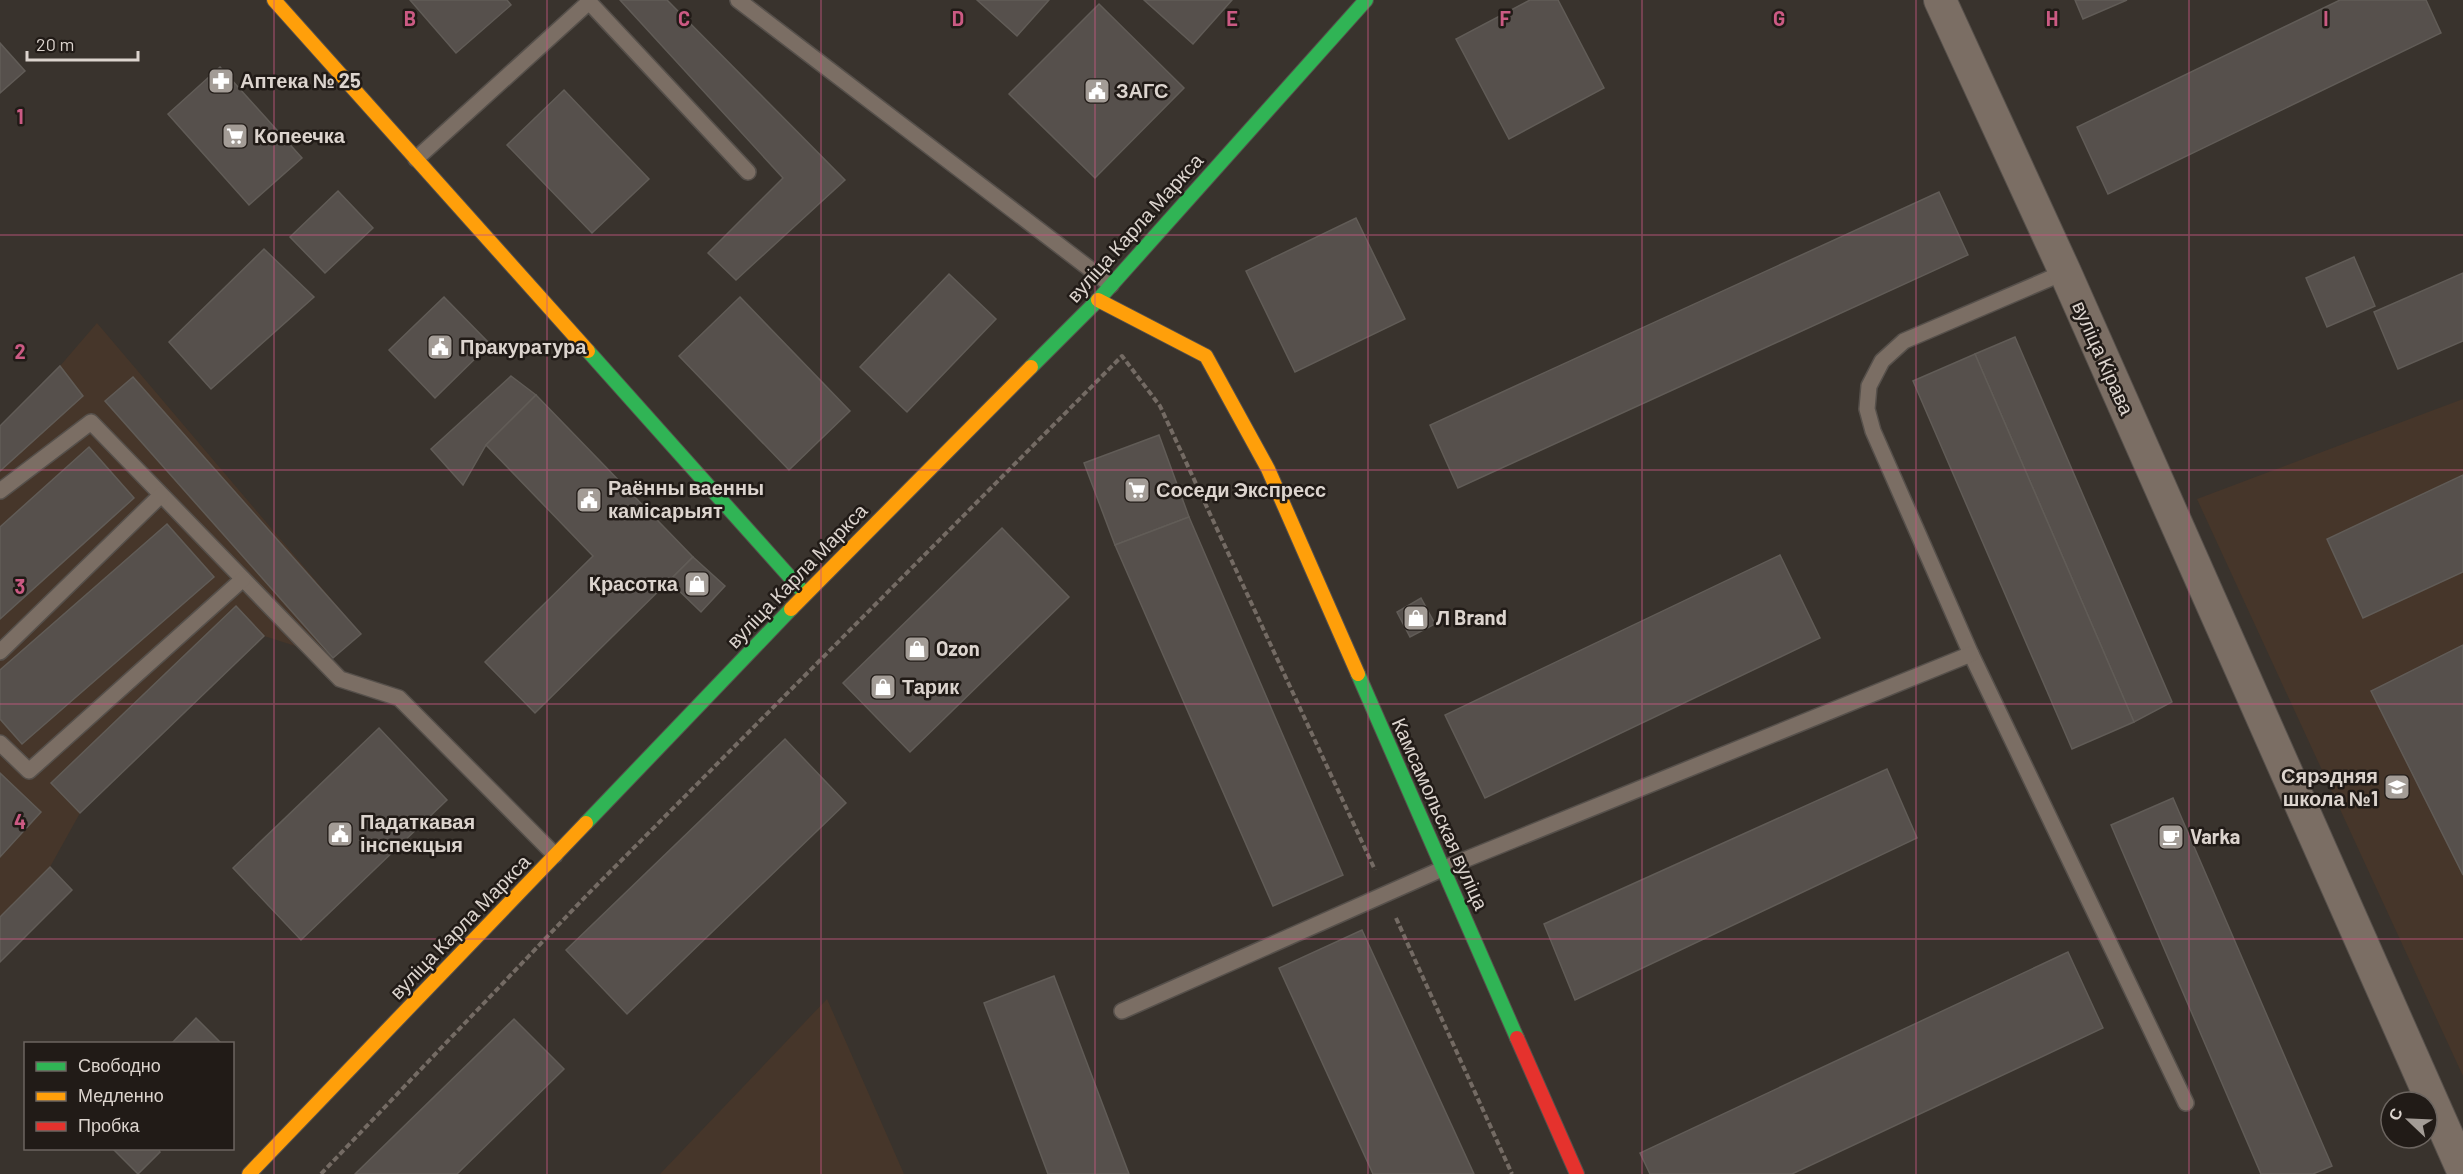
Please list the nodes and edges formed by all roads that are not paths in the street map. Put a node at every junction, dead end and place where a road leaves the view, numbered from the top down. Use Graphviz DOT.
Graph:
graph roads {
  1 [pos="274,0"];
  2 [pos="738,0"];
  3 [pos="1366,0"];
  4 [pos="1940,0"];
  5 [pos="416,159"];
  6 [pos="748,172"];
  7 [pos="2065,272"];
  8 [pos="1111,285"];
  9 [pos="1098,300"];
  10 [pos="0,491"];
  11 [pos="161,495"];
  12 [pos="243,579"];
  13 [pos="806,594"];
  14 [pos="0,652"];
  15 [pos="1971,654"];
  16 [pos="0,743"];
  17 [pos="555,855"];
  18 [pos="1442,869"];
  19 [pos="1122,1011"];
  20 [pos="2186,1103"];
  21 [pos="2463,1171"];
  22 [pos="249,1174"];
  23 [pos="1577,1174"];
  1 -- 5 [label="street"];
  2 -- 8 [label="lane"];
  3 -- 8 [label="street, вуліца Карла Маркса"];
  4 -- 7 [label="street, вуліца Кірава"];
  5 -- 6 [label="lane"];
  5 -- 13 [label="street"];
  7 -- 15 [label="lane"];
  7 -- 21 [label="street, вуліца Кірава"];
  8 -- 9 [label="street, вуліца Карла Маркса"];
  9 -- 13 [label="street, вуліца Карла Маркса"];
  9 -- 18 [label="street, Камсамольская вуліца"];
  10 -- 11 [label="lane"];
  11 -- 12 [label="lane"];
  11 -- 14 [label="lane"];
  12 -- 16 [label="lane"];
  12 -- 17 [label="lane"];
  13 -- 17 [label="street, вуліца Карла Маркса"];
  15 -- 18 [label="lane"];
  15 -- 20 [label="lane"];
  17 -- 22 [label="street, вуліца Карла Маркса"];
  18 -- 19 [label="lane"];
  18 -- 23 [label="street, Камсамольская вуліца"];
}
